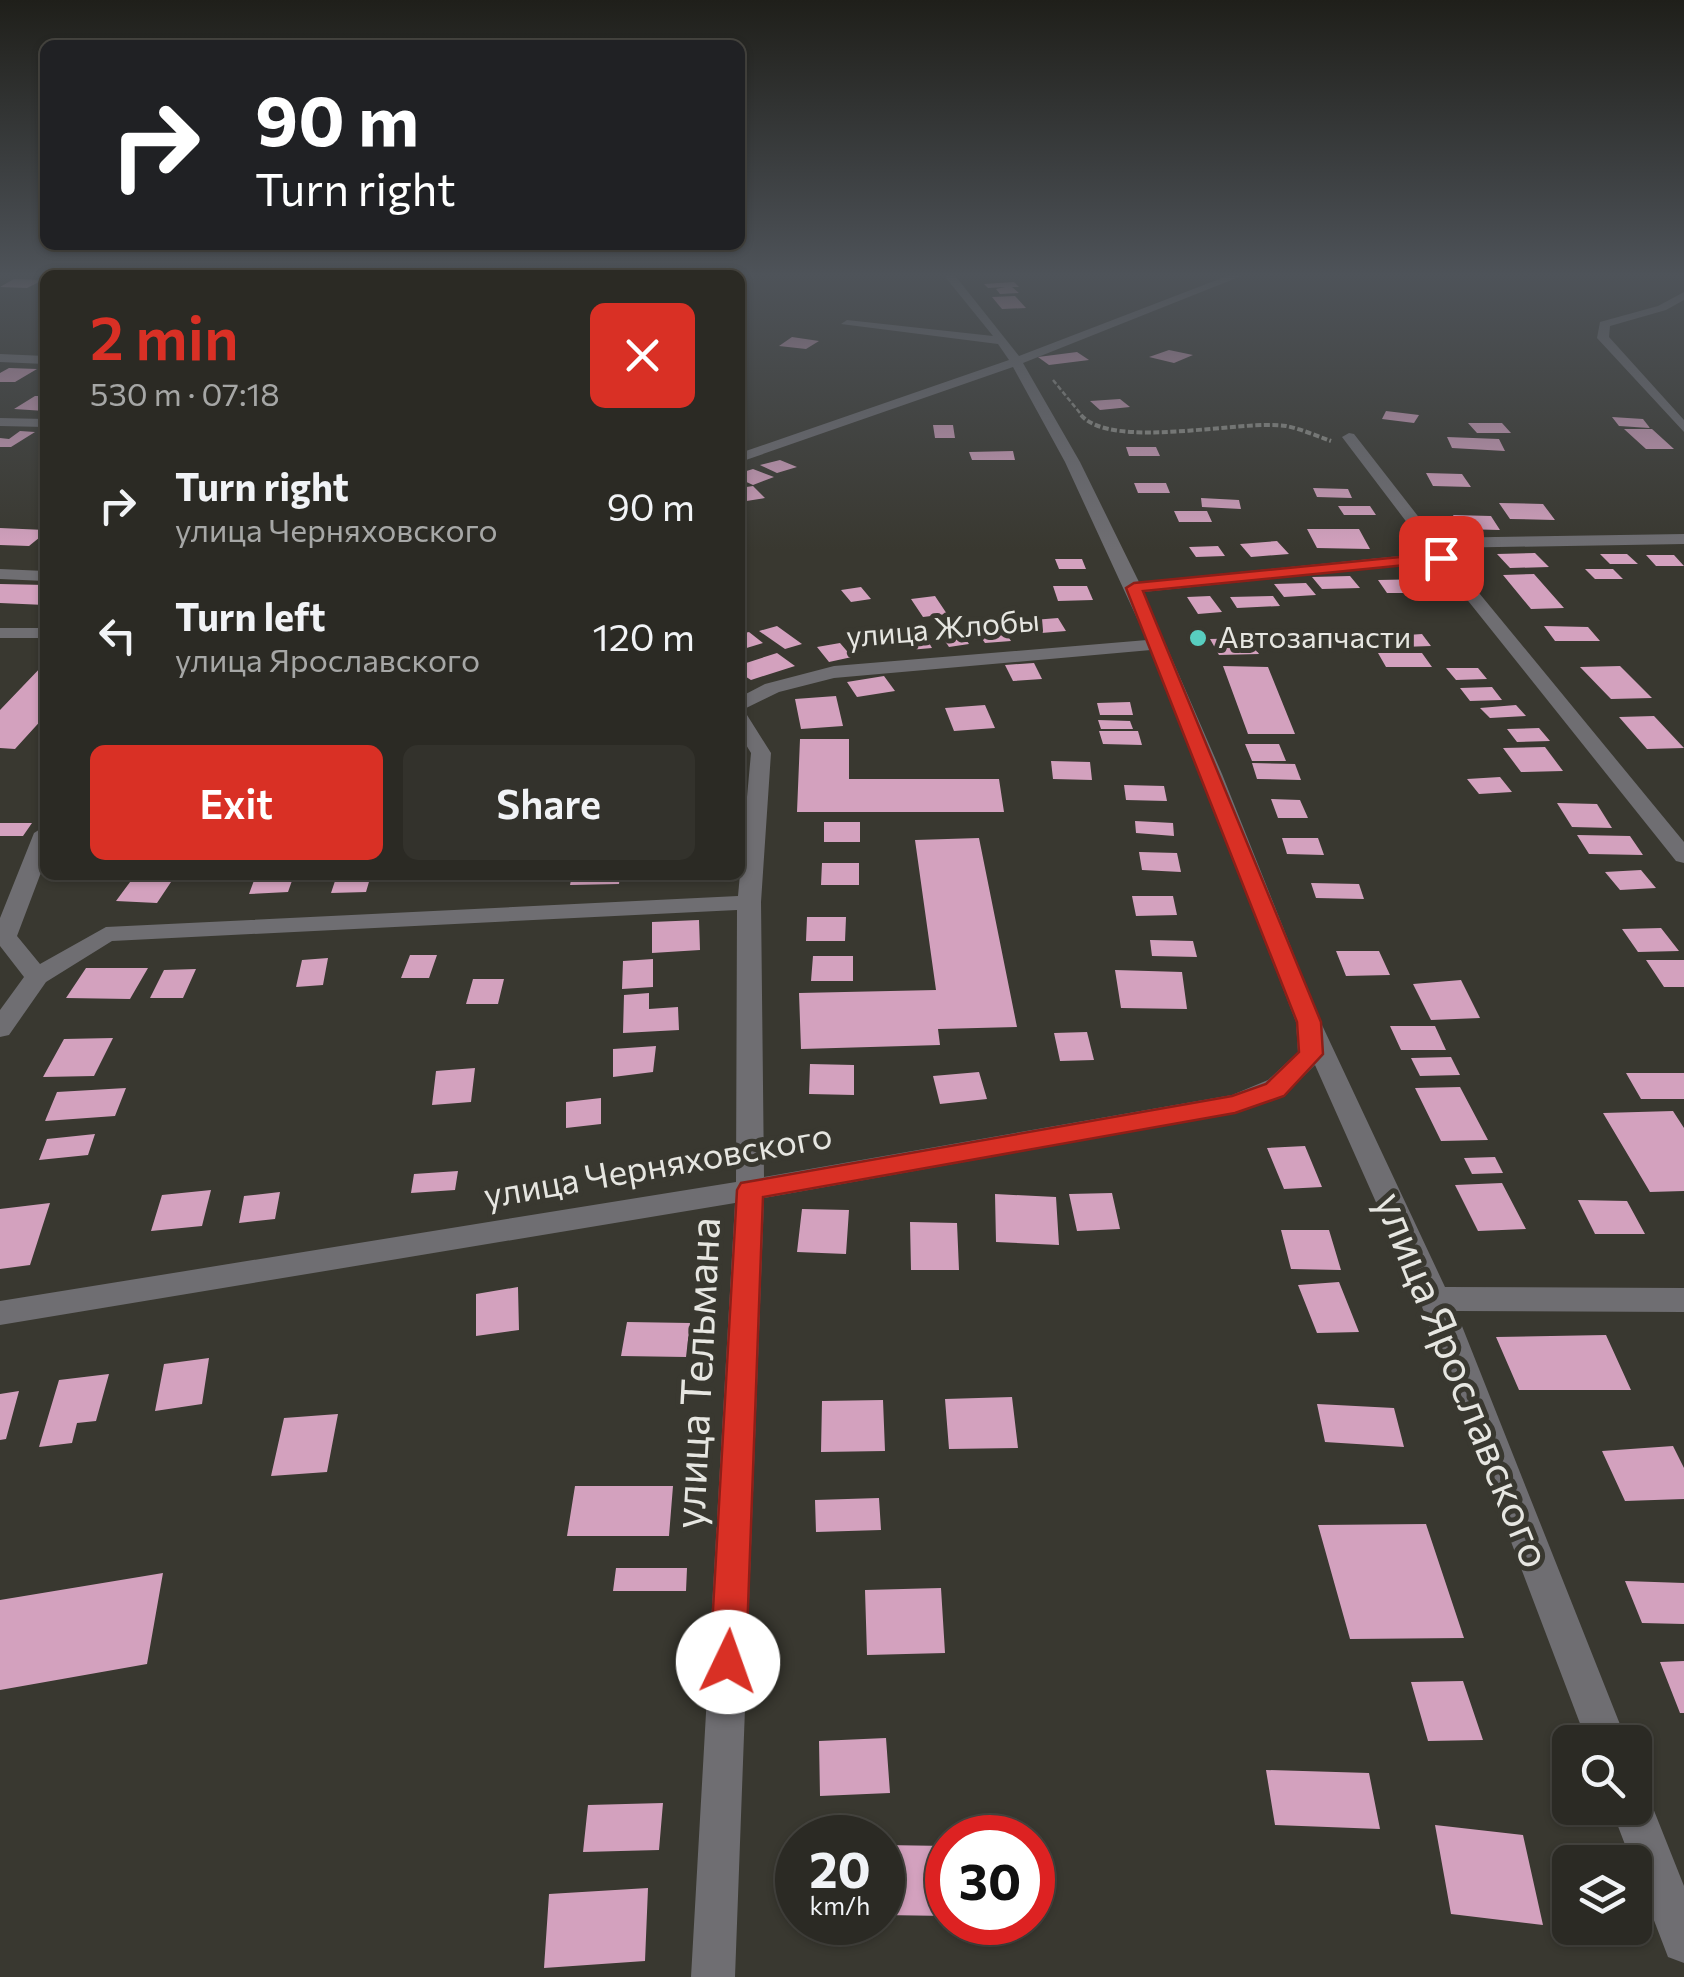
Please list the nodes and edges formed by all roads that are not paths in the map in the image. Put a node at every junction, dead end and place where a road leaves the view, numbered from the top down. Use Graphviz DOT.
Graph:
graph roads {
  1 [pos="1004,365"];
  2 [pos="1028,365"];
  3 [pos="1628,365"];
  4 [pos="0,422"];
  5 [pos="40,423"];
  6 [pos="1684,428"];
  7 [pos="1349,436"];
  8 [pos="745,456"];
  9 [pos="1684,538"];
  10 [pos="1436,550"];
  11 [pos="40,557"];
  12 [pos="0,574"];
  13 [pos="20,575"];
  14 [pos="40,576"];
  15 [pos="1134,588"];
  16 [pos="0,633"];
  17 [pos="40,633"];
  18 [pos="1158,644"];
  19 [pos="745,702"];
  20 [pos="745,727"];
  21 [pos="40,846"];
  22 [pos="1684,856"];
  23 [pos="749,902"];
  24 [pos="37,977"];
  25 [pos="0,1029"];
  26 [pos="1310,1038"];
  27 [pos="750,1190"];
  28 [pos="1436,1299"];
  29 [pos="1684,1300"];
  30 [pos="0,1314"];
  31 [pos="1600,1725"];
  32 [pos="1639,1825"];
  33 [pos="1684,1941"];
  34 [pos="713,1977"];
  1 -- 8 [label="street"];
  2 -- 15 [label="street, улица Ярославского"];
  3 -- 6 [label="street"];
  4 -- 5 [label="street"];
  7 -- 10 [label="street"];
  9 -- 10 [label="street"];
  10 -- 15 [label="street"];
  10 -- 22 [label="street"];
  11 -- 13 [label="street"];
  12 -- 13 [label="street"];
  13 -- 14 [label="street"];
  15 -- 18 [label="street, улица Ярославского"];
  16 -- 17 [label="street"];
  18 -- 19 [label="street, улица Жлобы"];
  18 -- 26 [label="street, улица Ярославского"];
  20 -- 23 [label="street, улица Тельмана"];
  21 -- 24 [label="street"];
  23 -- 24 [label="street"];
  23 -- 27 [label="street, улица Тельмана"];
  24 -- 25 [label="street"];
  26 -- 27 [label="street, улица Черняховского"];
  26 -- 28 [label="street, улица Ярославского"];
  27 -- 30 [label="street, улица Черняховского"];
  27 -- 34 [label="street, улица Тельмана"];
  28 -- 29 [label="street"];
  28 -- 31 [label="street, улица Ярославского"];
  32 -- 33 [label="street"];
}
